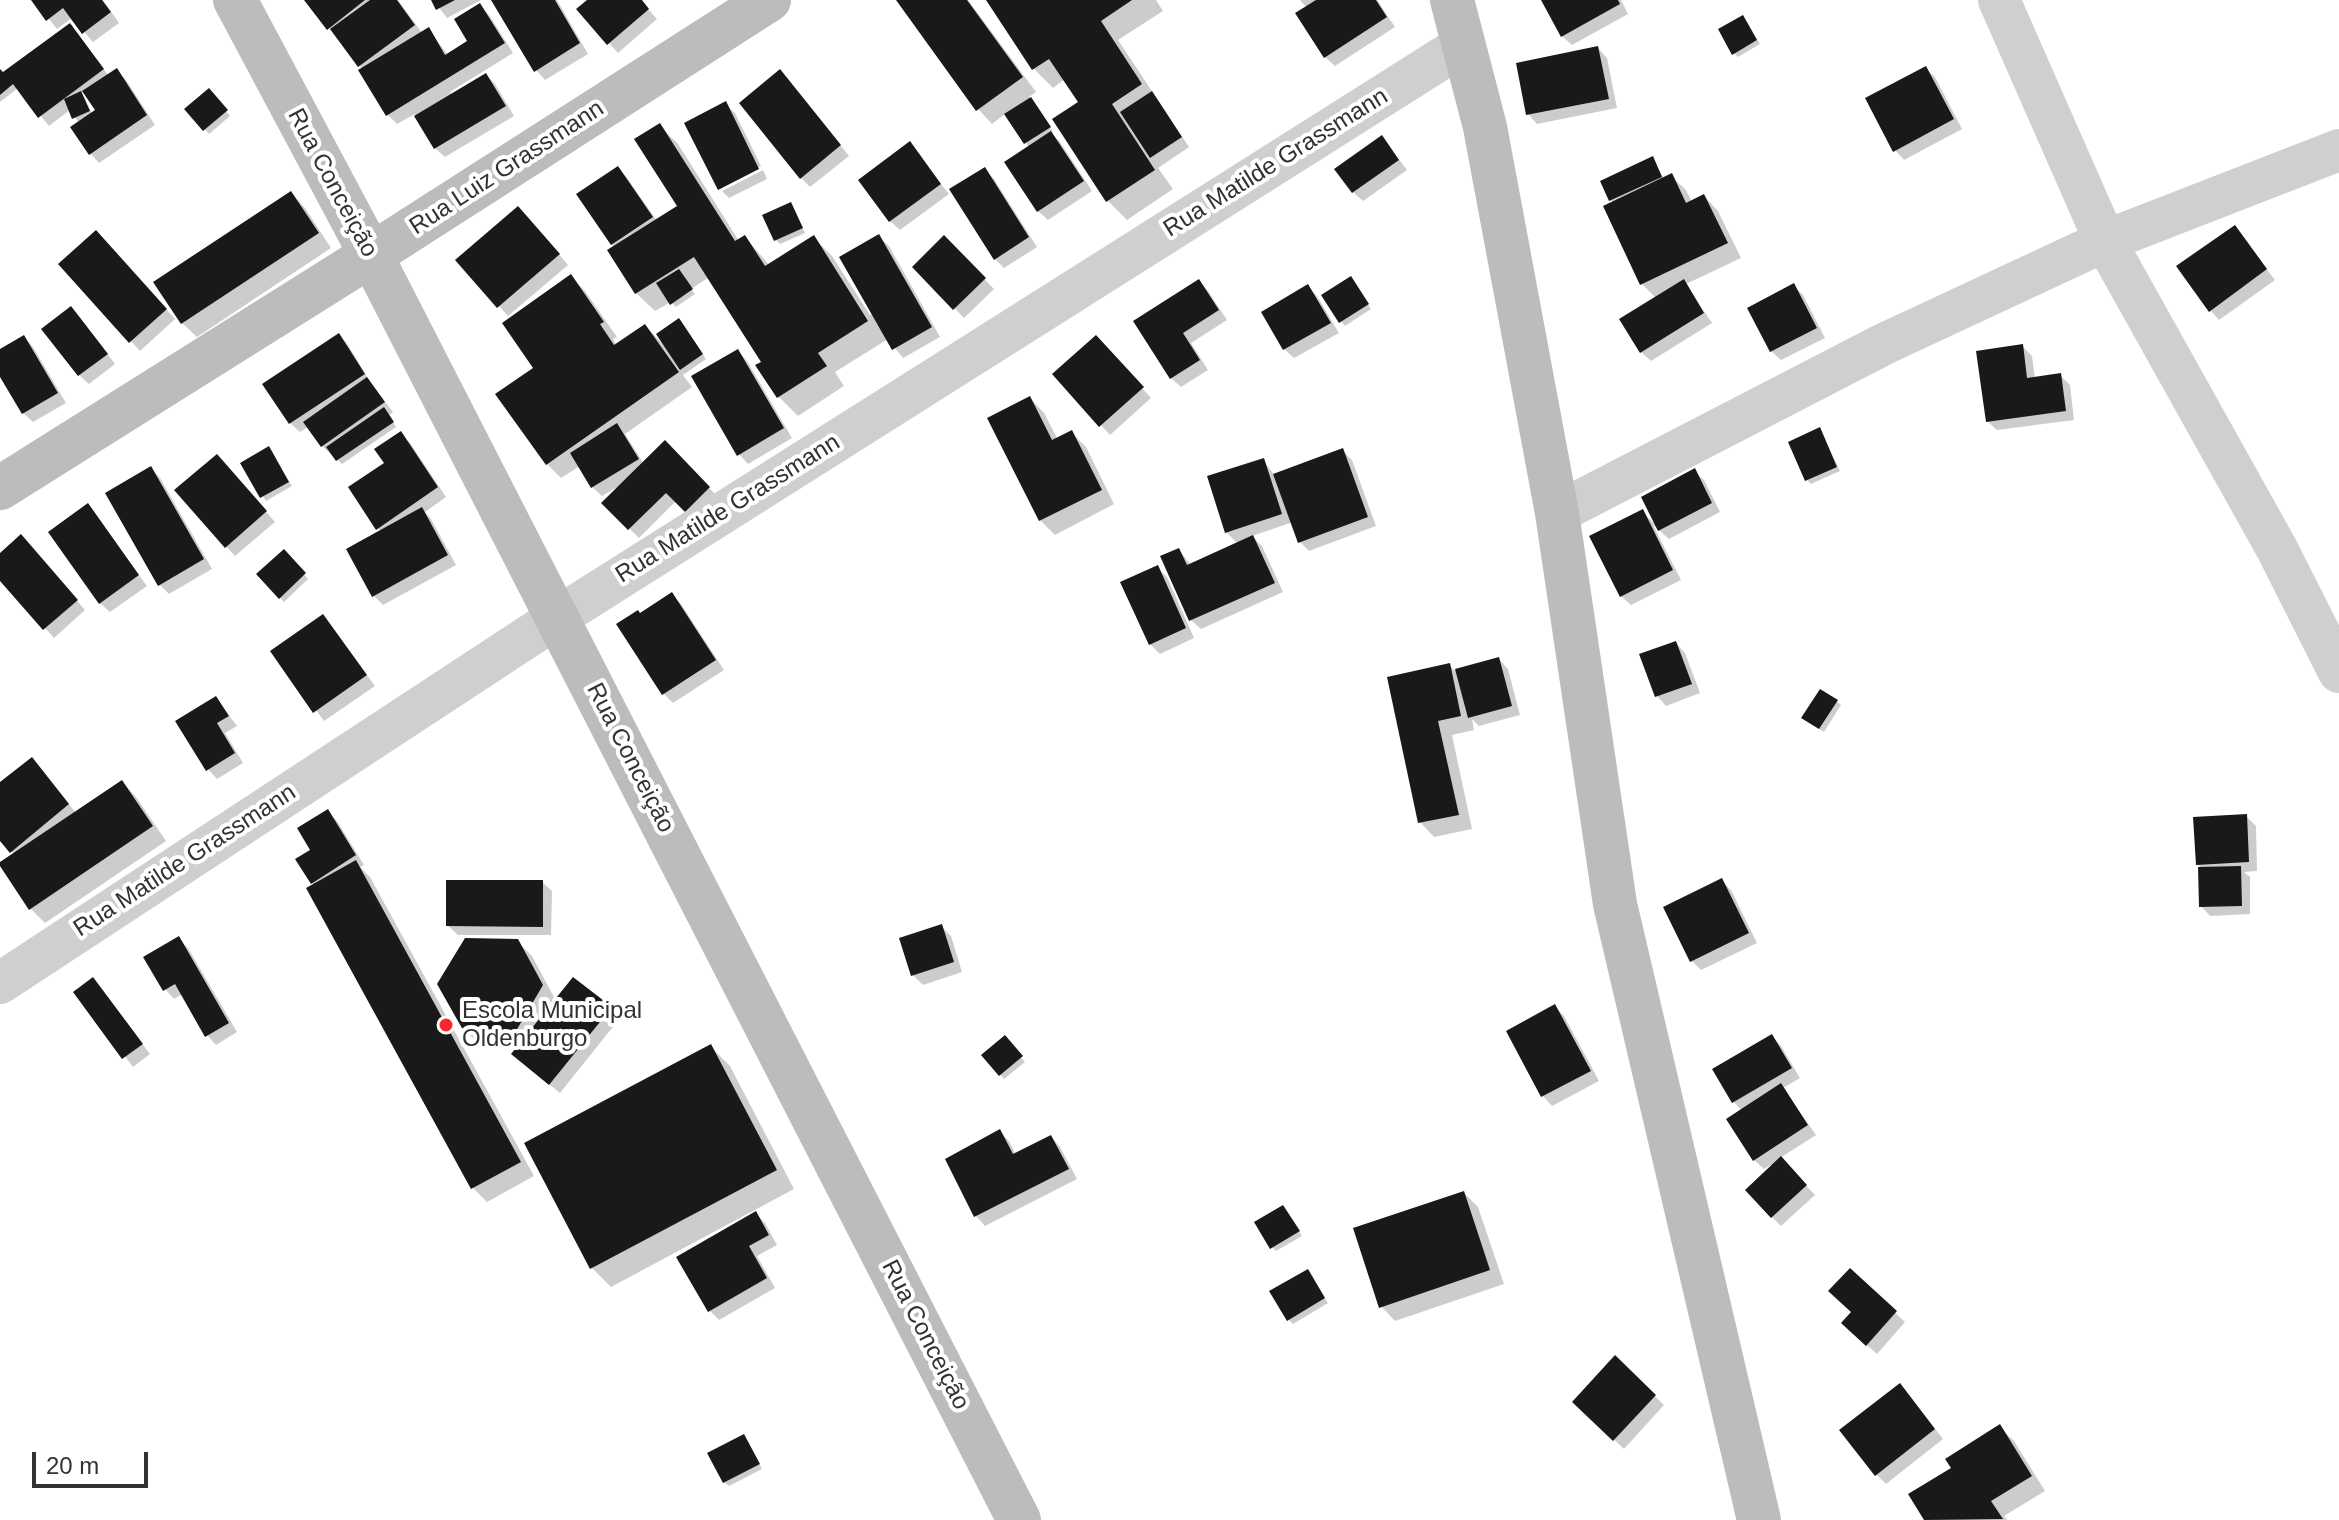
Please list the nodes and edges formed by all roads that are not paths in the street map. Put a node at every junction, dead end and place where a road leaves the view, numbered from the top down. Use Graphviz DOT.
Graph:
graph roads {
  1 [pos="235,0"];
  2 [pos="769,0"];
  3 [pos="1452,0"];
  4 [pos="1999,0"];
  5 [pos="1463,45"];
  6 [pos="2339,150"];
  7 [pos="2105,241"];
  8 [pos="371,255"];
  9 [pos="0,488"];
  10 [pos="1557,513"];
  11 [pos="558,617"];
  12 [pos="2339,672"];
  13 [pos="0,983"];
  14 [pos="1019,1520"];
  15 [pos="1759,1520"];
  1 -- 8 [label="street, Rua Conceição"];
  2 -- 8 [label="street, Rua Luiz Grassmann"];
  3 -- 5 [label="street"];
  4 -- 7 [label="street"];
  5 -- 10 [label="street"];
  5 -- 11 [label="street, Rua Matilde Grassmann"];
  6 -- 7 [label="street"];
  7 -- 10 [label="street"];
  7 -- 12 [label="street"];
  8 -- 9 [label="street, Rua Luiz Grassmann"];
  8 -- 11 [label="street, Rua Conceição"];
  10 -- 15 [label="street"];
  11 -- 13 [label="street, Rua Matilde Grassmann"];
  11 -- 14 [label="street, Rua Conceição"];
}
